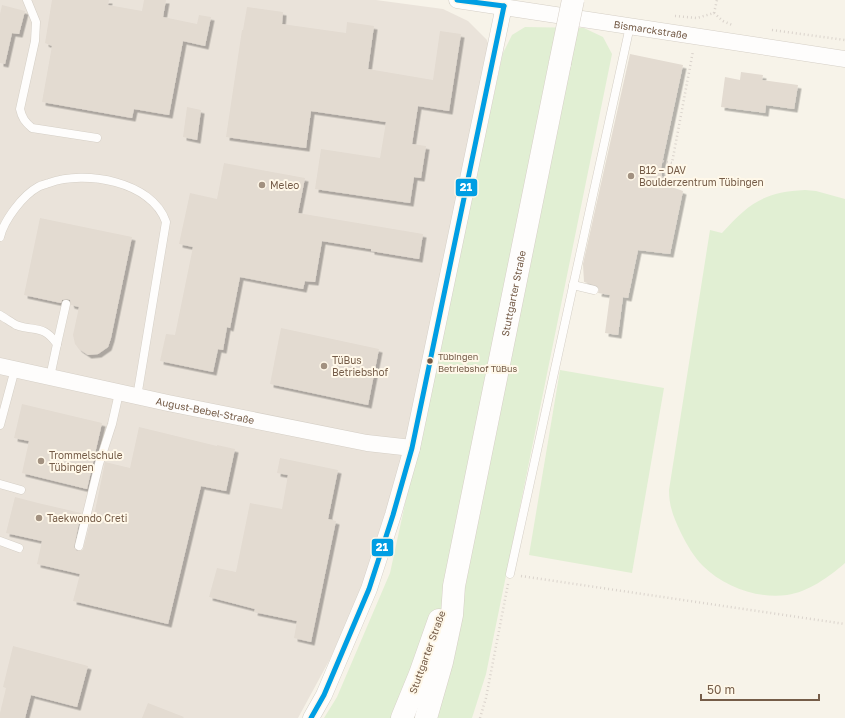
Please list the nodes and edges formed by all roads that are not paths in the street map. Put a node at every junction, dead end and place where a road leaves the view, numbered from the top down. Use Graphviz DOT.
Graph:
graph roads {
  1 [pos="27,0"];
  2 [pos="457,0"];
  3 [pos="573,0"];
  4 [pos="504,6"];
  5 [pos="630,26"];
  6 [pos="845,59"];
  7 [pos="97,138"];
  8 [pos="0,237"];
  9 [pos="573,285"];
  10 [pos="594,290"];
  11 [pos="66,304"];
  12 [pos="0,315"];
  13 [pos="57,344"];
  14 [pos="8,367"];
  15 [pos="50,377"];
  16 [pos="119,393"];
  17 [pos="137,397"];
  18 [pos="0,426"];
  19 [pos="412,448"];
  20 [pos="0,484"];
  21 [pos="20,490"];
  22 [pos="0,541"];
  23 [pos="79,546"];
  24 [pos="19,548"];
  25 [pos="510,574"];
  26 [pos="454,586"];
  27 [pos="311,718"];
  28 [pos="402,718"];
  29 [pos="426,718"];
  1 -- 7 [label="lane"];
  2 -- 4 [label="street, Bismarckstraße"];
  3 -- 26 [label="main road, Stuttgarter Straße, bridge"];
  4 -- 5 [label="street, Bismarckstraße"];
  4 -- 19 [label="street"];
  5 -- 6 [label="street, Bismarckstraße"];
  5 -- 9 [label="lane"];
  8 -- 17 [label="lane"];
  9 -- 10 [label="lane"];
  9 -- 25 [label="lane"];
  11 -- 13 [label="lane"];
  12 -- 13 [label="lane"];
  13 -- 15 [label="lane"];
  14 -- 15 [label="street, August-Bebel-Straße"];
  14 -- 18 [label="lane"];
  15 -- 16 [label="street, August-Bebel-Straße"];
  16 -- 17 [label="street, August-Bebel-Straße"];
  16 -- 23 [label="lane"];
  17 -- 19 [label="street, August-Bebel-Straße"];
  19 -- 27 [label="street"];
  20 -- 21 [label="lane"];
  22 -- 24 [label="lane"];
  26 -- 28 [label="main road, Stuttgarter Straße"];
  26 -- 29 [label="main road, Stuttgarter Straße"];
}
